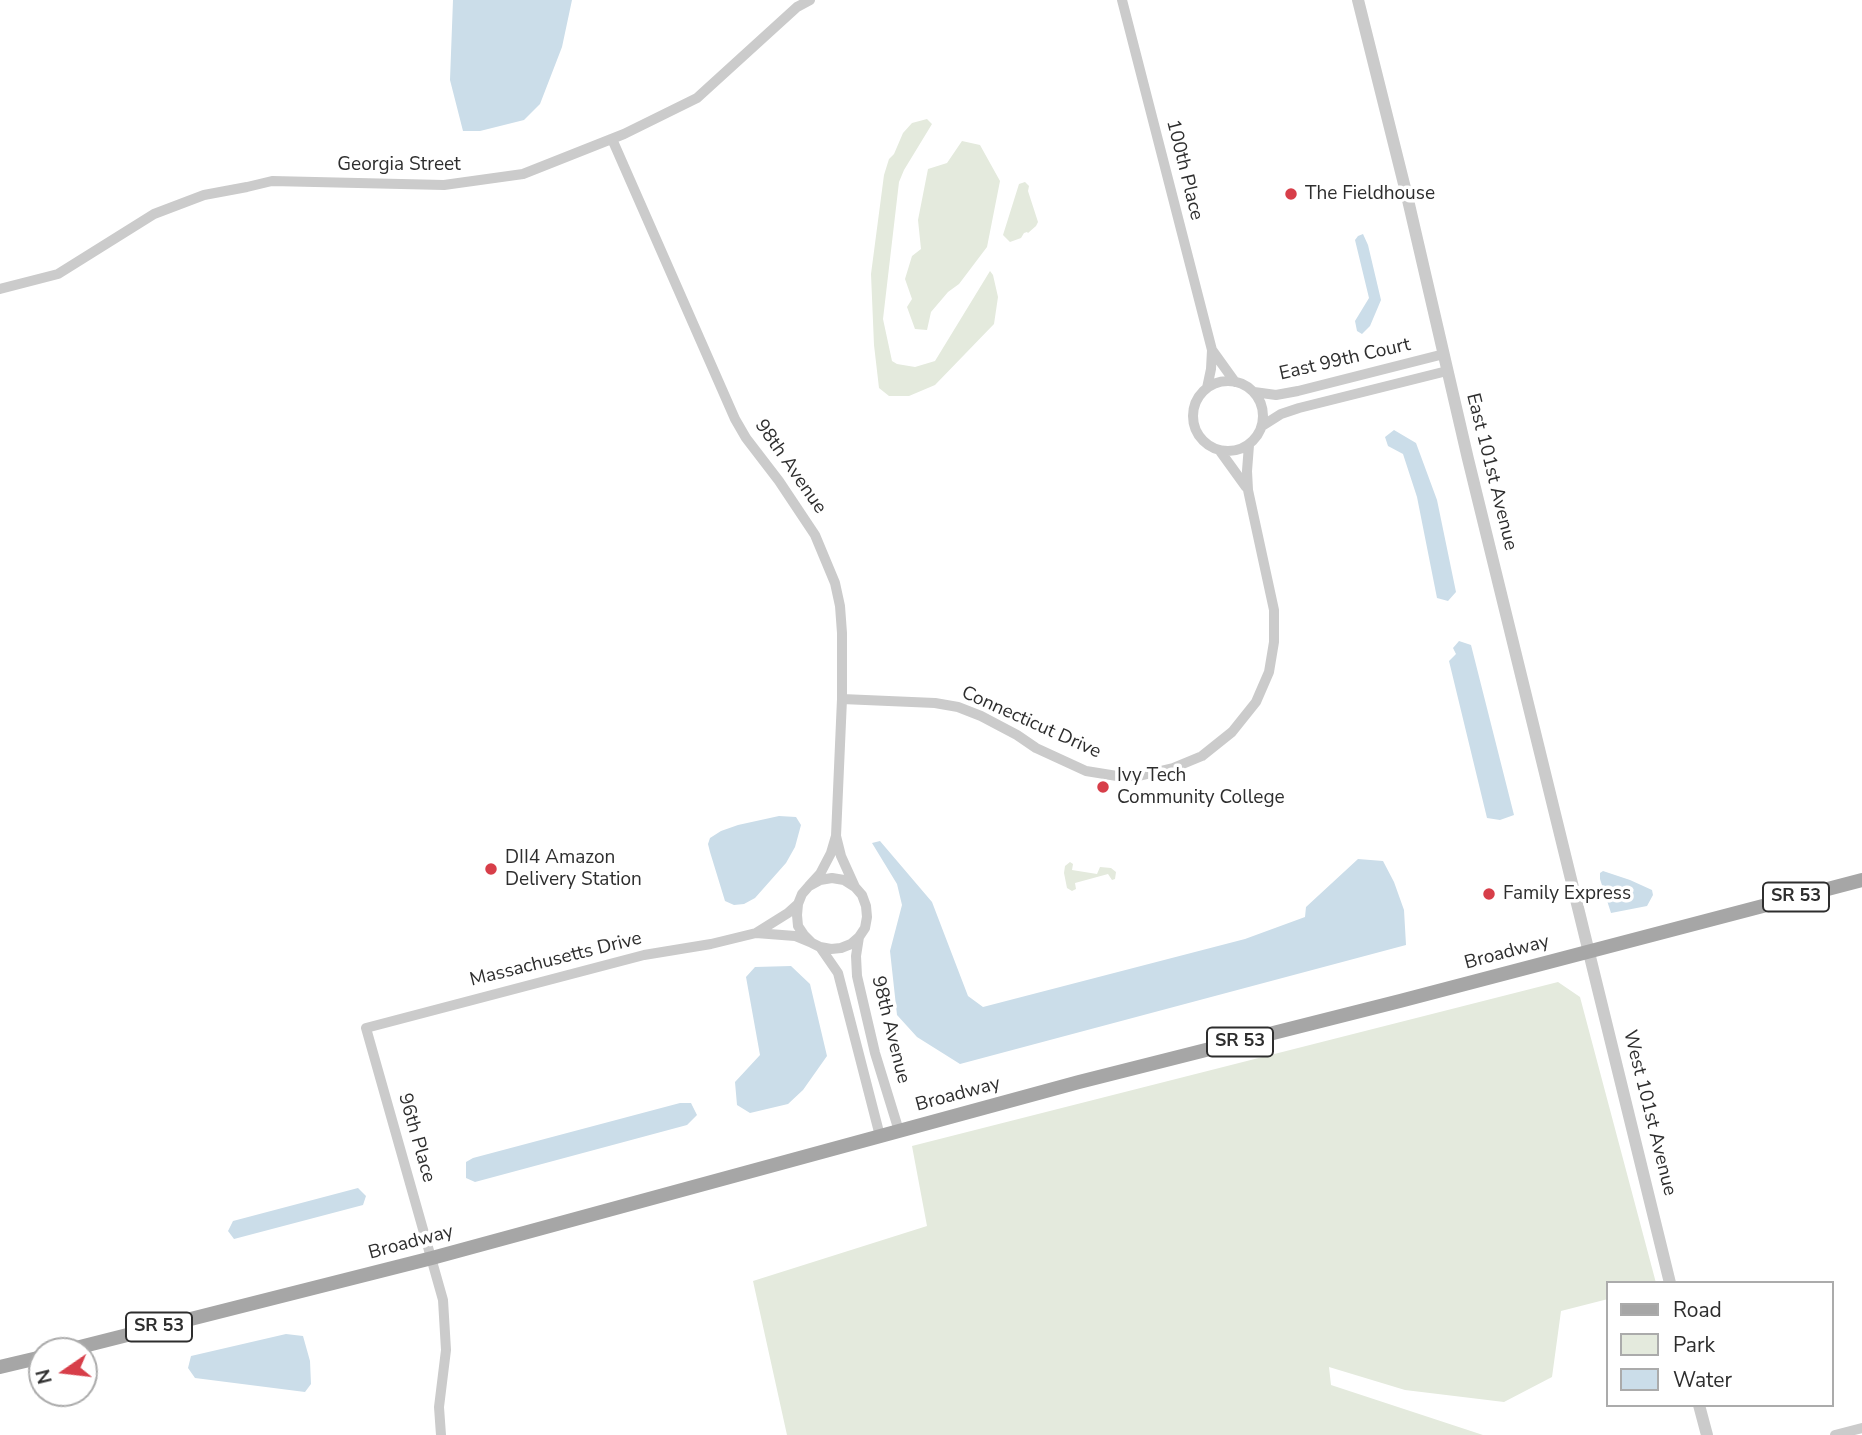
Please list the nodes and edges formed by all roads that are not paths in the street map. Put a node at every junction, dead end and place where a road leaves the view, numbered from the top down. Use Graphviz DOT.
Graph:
graph roads {
  1 [pos="810,0"];
  2 [pos="1122,0"];
  3 [pos="1358,0"];
  4 [pos="612,139"];
  5 [pos="0,289"];
  6 [pos="1212,350"];
  7 [pos="1444,354"];
  8 [pos="1447,371"];
  9 [pos="1235,382"];
  10 [pos="1207,388"];
  11 [pos="1254,392"];
  12 [pos="1262,426"];
  13 [pos="1249,445"];
  14 [pos="1220,451"];
  15 [pos="1248,490"];
  16 [pos="842,699"];
  17 [pos="836,836"];
  18 [pos="1862,880"];
  19 [pos="809,886"];
  20 [pos="855,887"];
  21 [pos="798,904"];
  22 [pos="756,933"];
  23 [pos="859,937"];
  24 [pos="816,945"];
  25 [pos="1590,952"];
  26 [pos="366,1028"];
  27 [pos="899,1131"];
  28 [pos="880,1136"];
  29 [pos="432,1258"];
  30 [pos="1670,1281"];
  31 [pos="98,1342"];
  32 [pos="28,1360"];
  33 [pos="0,1367"];
  34 [pos="1700,1407"];
  35 [pos="1862,1428"];
  36 [pos="441,1435"];
  37 [pos="1707,1435"];
  38 [pos="1835,1435"];
  1 -- 4 [label="street, Georgia Street"];
  2 -- 6 [label="street, 100th Place"];
  3 -- 7 [label="street, East 101st Avenue"];
  4 -- 5 [label="street, Georgia Street"];
  4 -- 16 [label="street, 98th Avenue"];
  6 -- 9 [label="street, 100th Place"];
  6 -- 10 [label="street, 100th Place"];
  7 -- 8 [label="street, East 101st Avenue"];
  7 -- 11 [label="street, East 99th Court"];
  8 -- 12 [label="street, East 99th Court"];
  8 -- 25 [label="street, East 101st Avenue"];
  9 -- 10 [label="street"];
  9 -- 11 [label="street"];
  10 -- 14 [label="street"];
  11 -- 12 [label="street"];
  12 -- 13 [label="street"];
  13 -- 14 [label="street"];
  13 -- 15 [label="street, Connecticut Drive"];
  14 -- 15 [label="street, Connecticut Drive"];
  15 -- 16 [label="street, Connecticut Drive"];
  16 -- 17 [label="street, 98th Avenue"];
  17 -- 19 [label="street, 98th Avenue"];
  17 -- 20 [label="street, 98th Avenue"];
  18 -- 25 [label="main road, Broadway / SR 53"];
  19 -- 20 [label="street"];
  19 -- 21 [label="street, 98th Avenue"];
  20 -- 23 [label="street, 98th Avenue"];
  21 -- 22 [label="street"];
  21 -- 24 [label="street, 98th Avenue"];
  22 -- 24 [label="street"];
  22 -- 26 [label="street, Massachusetts Drive"];
  23 -- 24 [label="street"];
  23 -- 27 [label="street, 98th Avenue"];
  24 -- 28 [label="street, 98th Avenue"];
  25 -- 27 [label="main road, Broadway / SR 53"];
  25 -- 30 [label="street, West 101st Avenue"];
  26 -- 29 [label="street, 96th Place"];
  27 -- 28 [label="main road, Broadway / SR 53"];
  28 -- 29 [label="main road, Broadway / SR 53"];
  29 -- 31 [label="main road, Broadway / SR 53"];
  29 -- 36 [label="street, 96th Place"];
  32 -- 33 [label="main road"];
  34 -- 37 [label="street"];
  35 -- 38 [label="street"];
}
